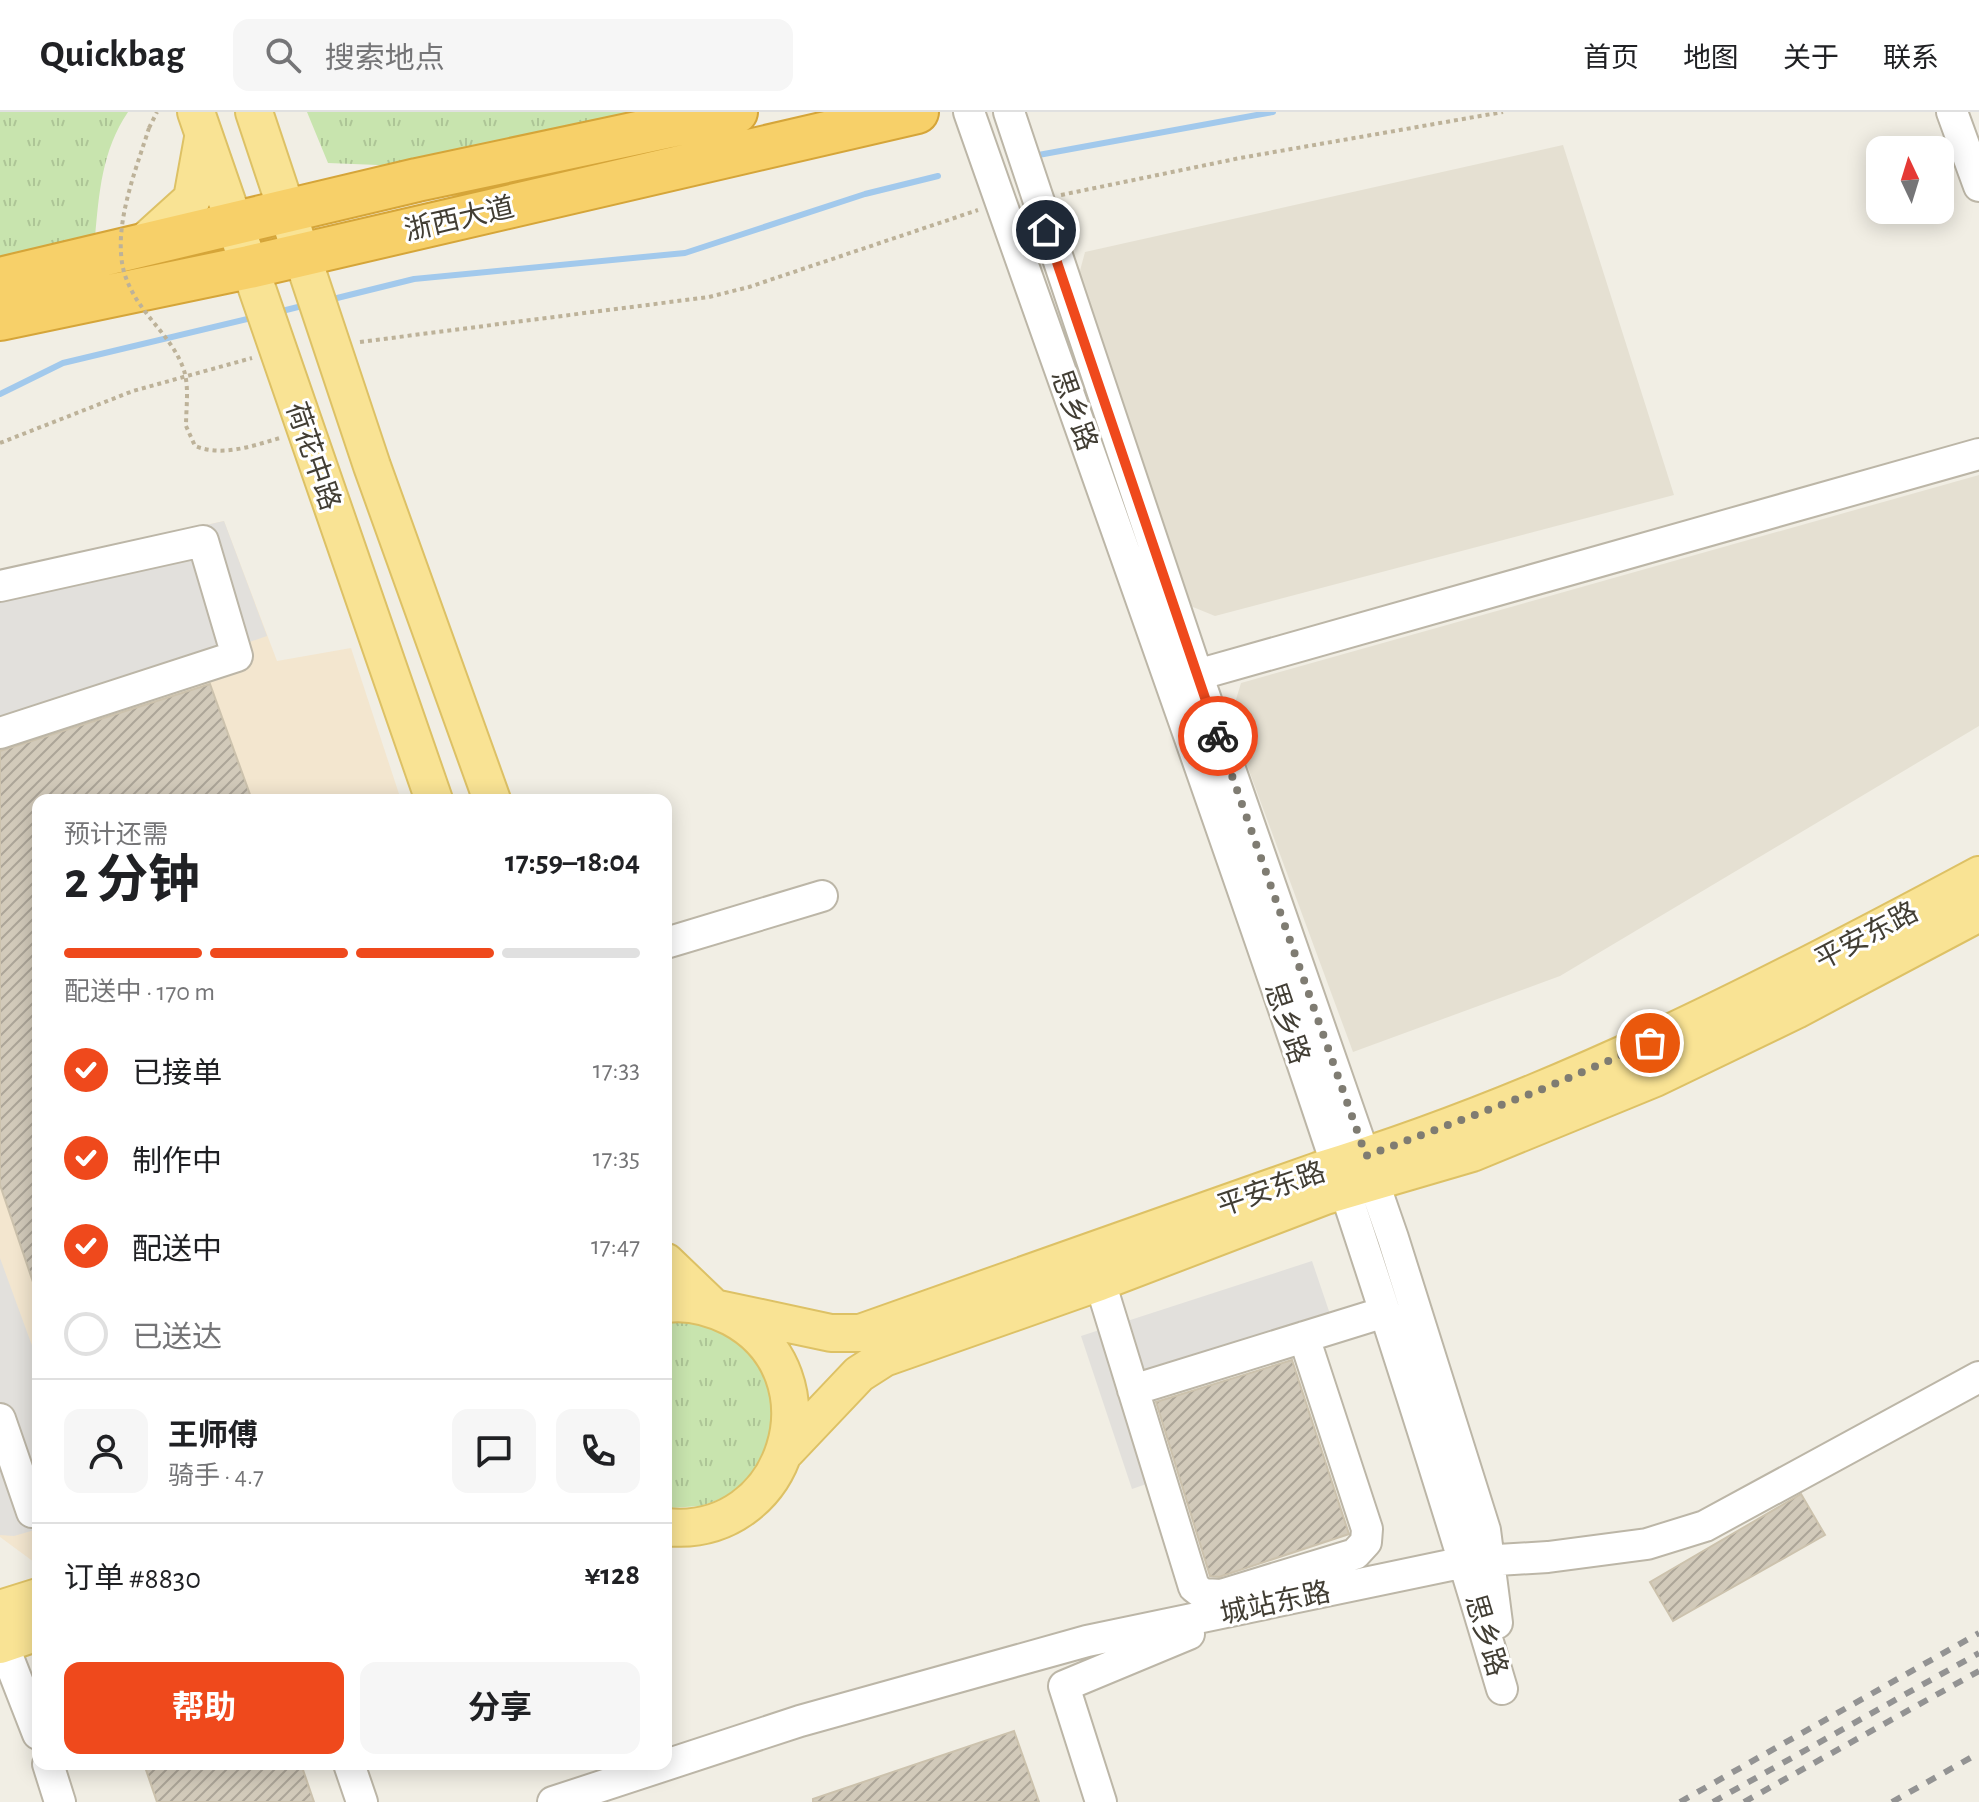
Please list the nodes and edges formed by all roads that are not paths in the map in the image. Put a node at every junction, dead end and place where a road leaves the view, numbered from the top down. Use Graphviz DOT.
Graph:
graph roads {
  1 [pos="254,112"];
  2 [pos="736,112"];
  3 [pos="917,112"];
  4 [pos="969,112"];
  5 [pos="1009,112"];
  6 [pos="1952,112"];
  7 [pos="200,124"];
  8 [pos="1979,186"];
  9 [pos="288,211"];
  10 [pos="234,224"];
  11 [pos="140,246"];
  12 [pos="307,268"];
  13 [pos="0,279"];
  14 [pos="254,281"];
  15 [pos="0,319"];
  16 [pos="1979,454"];
  17 [pos="0,586"];
  18 [pos="1185,679"];
  19 [pos="0,733"];
  20 [pos="432,794"];
  21 [pos="490,794"];
  22 [pos="1979,875"];
  23 [pos="822,896"];
  24 [pos="1979,913"];
  25 [pos="672,941"];
  26 [pos="1355,1173"];
  27 [pos="672,1268"];
  28 [pos="1100,1282"];
  29 [pos="672,1304"];
  30 [pos="714,1308"];
  31 [pos="1385,1312"];
  32 [pos="1304,1337"];
  33 [pos="1979,1377"];
  34 [pos="1133,1390"];
  35 [pos="0,1419"];
  36 [pos="786,1451"];
  37 [pos="32,1512"];
  38 [pos="672,1528"];
  39 [pos="1478,1562"];
  40 [pos="32,1603"];
  41 [pos="1253,1607"];
  42 [pos="32,1632"];
  43 [pos="1,1634"];
  44 [pos="32,1716"];
  45 [pos="672,1763"];
  46 [pos="50,1770"];
  47 [pos="351,1770"];
  48 [pos="651,1770"];
  49 [pos="60,1802"];
  50 [pos="362,1802"];
  51 [pos="553,1802"];
  52 [pos="1101,1802"];
  1 -- 9 [label="main road"];
  2 -- 9 [label="highway, 浙西大道"];
  3 -- 12 [label="highway, 浙西大道"];
  4 -- 18 [label="street, 思乡路"];
  5 -- 18 [label="street, 思乡路"];
  6 -- 8 [label="street"];
  7 -- 10 [label="main road, 荷花中路"];
  7 -- 11 [label="main road"];
  9 -- 10 [label="highway, 浙西大道"];
  9 -- 12 [label="main road"];
  10 -- 11 [label="highway, 浙西大道"];
  10 -- 14 [label="main road, 荷花中路"];
  11 -- 13 [label="highway, 浙西大道"];
  12 -- 14 [label="highway, 浙西大道"];
  12 -- 21 [label="main road"];
  14 -- 15 [label="highway, 浙西大道"];
  14 -- 20 [label="main road, 荷花中路"];
  16 -- 18 [label="street"];
  17 -- 19 [label="street"];
  18 -- 26 [label="street, 思乡路"];
  22 -- 26 [label="main road, 平安东路"];
  23 -- 25 [label="street"];
  24 -- 26 [label="main road, 平安东路"];
  26 -- 28 [label="main road, 平安东路"];
  26 -- 30 [label="main road, 平安东路"];
  26 -- 31 [label="street, 思乡路"];
  26 -- 39 [label="street, 思乡路"];
  27 -- 30 [label="main road"];
  28 -- 34 [label="street"];
  28 -- 36 [label="main road, 平安东路"];
  29 -- 30 [label="main road, 平安东路"];
  30 -- 36 [label="main road"];
  31 -- 32 [label="street"];
  31 -- 39 [label="street, 思乡路"];
  32 -- 34 [label="street"];
  32 -- 34 [label="street"];
  33 -- 39 [label="street, 城站东路"];
  35 -- 37 [label="street"];
  36 -- 38 [label="main road"];
  39 -- 41 [label="street, 城站东路"];
  40 -- 43 [label="main road"];
  41 -- 45 [label="street, 城站东路"];
  41 -- 52 [label="street"];
  42 -- 43 [label="main road"];
  43 -- 44 [label="street"];
  46 -- 49 [label="street"];
  47 -- 50 [label="street"];
  48 -- 51 [label="street, 城站东路"];
}
